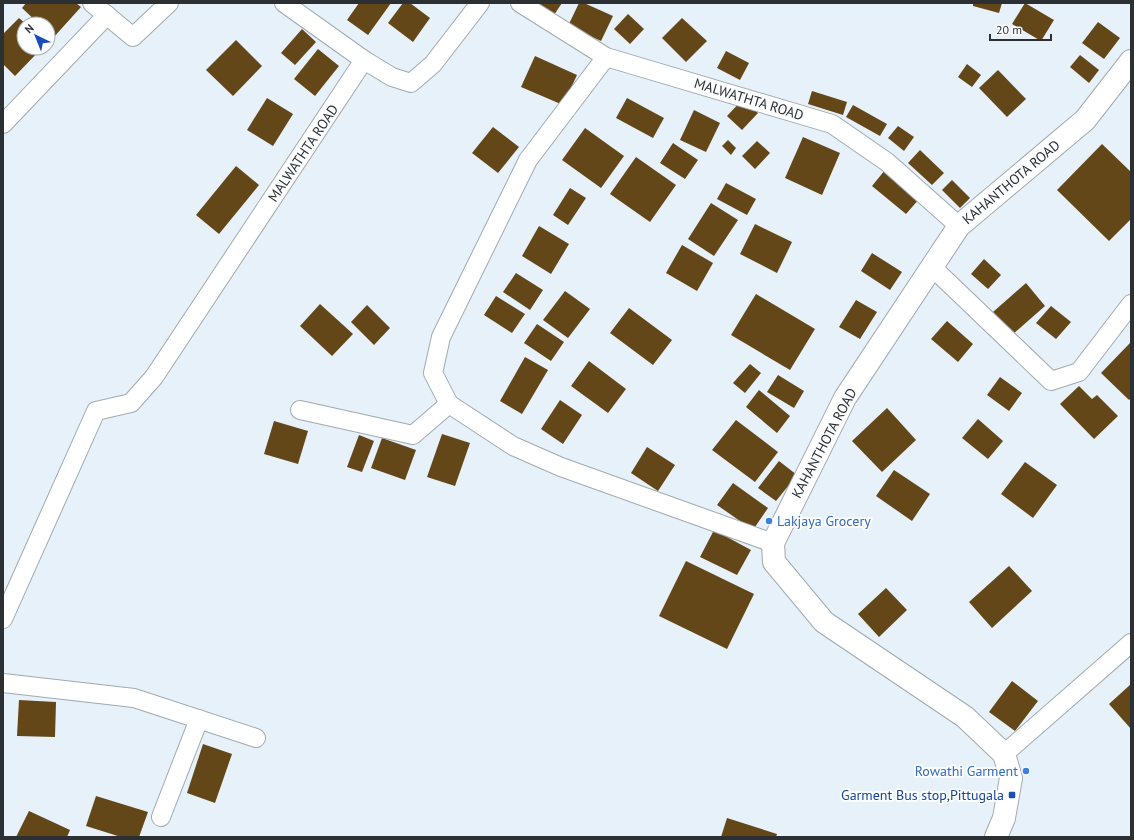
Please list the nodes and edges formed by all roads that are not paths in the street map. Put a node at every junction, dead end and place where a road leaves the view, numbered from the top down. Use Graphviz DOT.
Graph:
graph roads {
  1 [pos="92,3"];
  2 [pos="169,3"];
  3 [pos="284,3"];
  4 [pos="480,3"];
  5 [pos="520,3"];
  6 [pos="107,15"];
  7 [pos="606,57"];
  8 [pos="364,60"];
  9 [pos="1131,61"];
  10 [pos="3,124"];
  11 [pos="959,226"];
  12 [pos="932,267"];
  13 [pos="1131,304"];
  14 [pos="449,404"];
  15 [pos="300,410"];
  16 [pos="773,543"];
  17 [pos="3,619"];
  18 [pos="1131,643"];
  19 [pos="3,683"];
  20 [pos="199,719"];
  21 [pos="256,738"];
  22 [pos="1004,754"];
  23 [pos="161,817"];
  24 [pos="996,837"];
  1 -- 6 [label="street"];
  2 -- 6 [label="street"];
  3 -- 8 [label="street"];
  4 -- 8 [label="street"];
  5 -- 7 [label="street, MALWATHTA ROAD"];
  6 -- 10 [label="street"];
  7 -- 11 [label="street, MALWATHTA ROAD"];
  7 -- 14 [label="street"];
  8 -- 17 [label="street, MALWATHTA ROAD"];
  9 -- 11 [label="main road, KAHANTHOTA ROAD"];
  11 -- 12 [label="main road, KAHANTHOTA ROAD"];
  12 -- 13 [label="street"];
  12 -- 16 [label="main road, KAHANTHOTA ROAD"];
  14 -- 15 [label="street"];
  14 -- 16 [label="street"];
  16 -- 22 [label="main road"];
  18 -- 22 [label="street"];
  19 -- 20 [label="street"];
  20 -- 21 [label="street"];
  20 -- 23 [label="street"];
  22 -- 24 [label="main road"];
}
